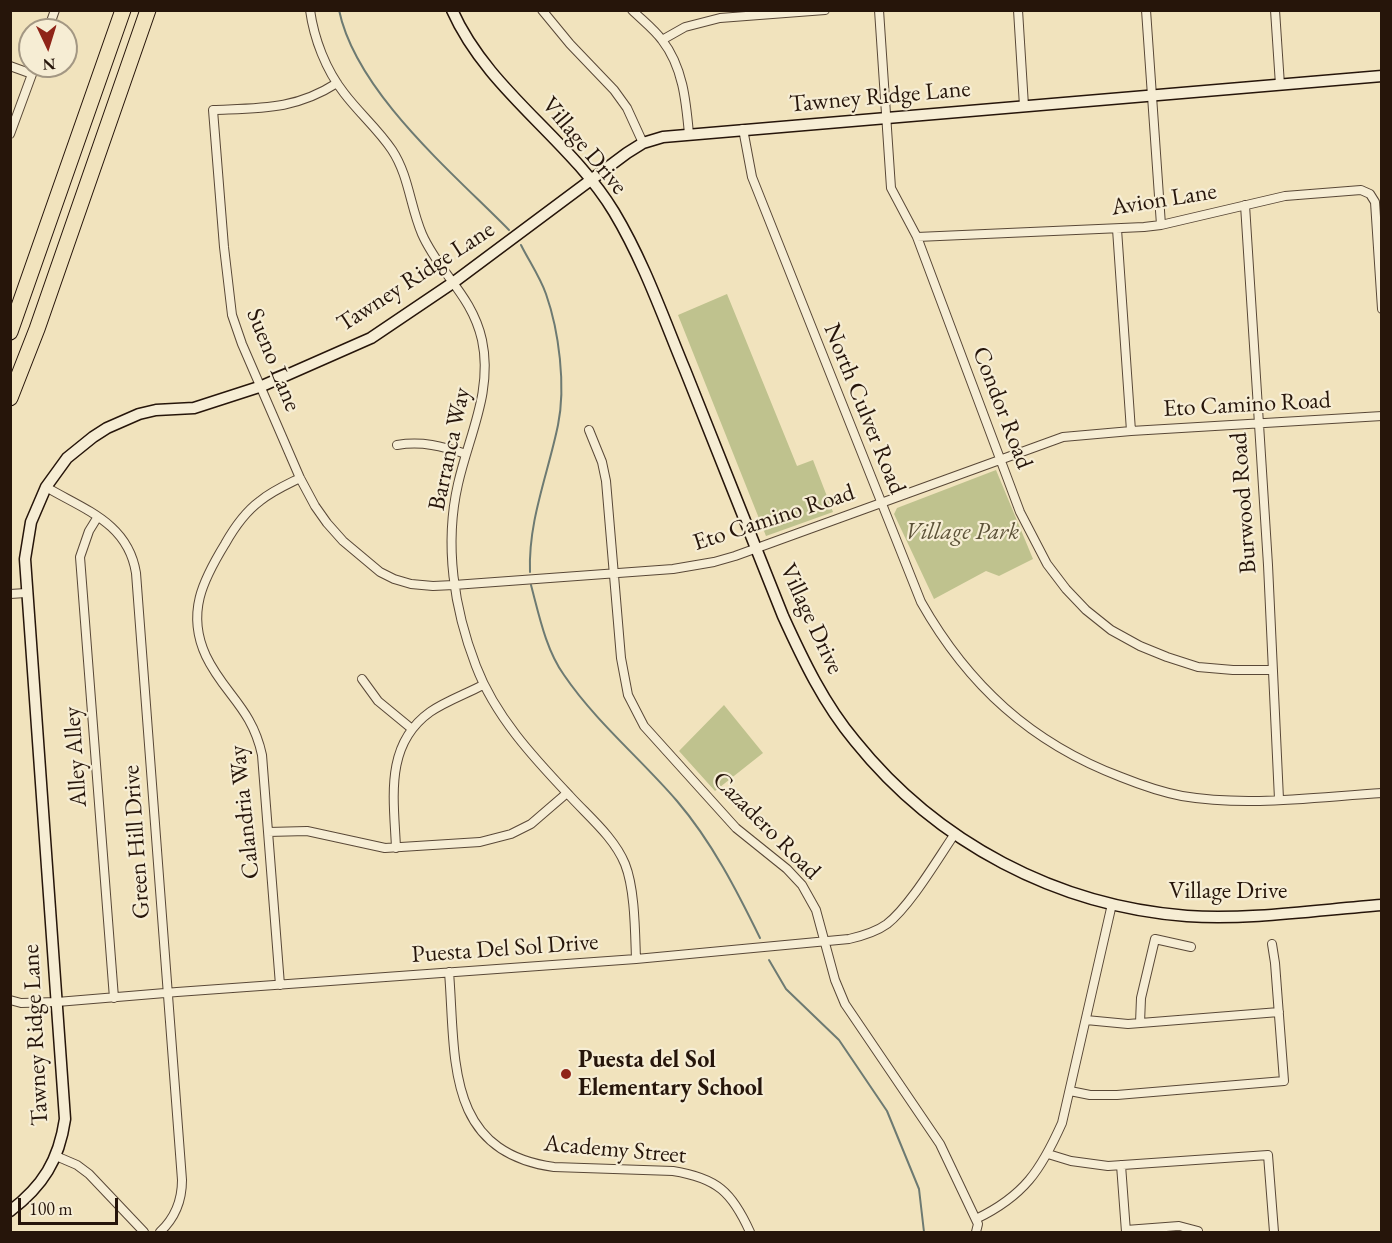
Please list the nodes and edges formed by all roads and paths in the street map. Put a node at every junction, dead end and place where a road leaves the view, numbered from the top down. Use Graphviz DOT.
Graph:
graph roads {
  1 [pos="123,10"];
  2 [pos="148,10"];
  3 [pos="310,10"];
  4 [pos="452,10"];
  5 [pos="542,10"];
  6 [pos="632,10"];
  7 [pos="825,10"];
  8 [pos="879,10"];
  9 [pos="1018,10"];
  10 [pos="1146,10"];
  11 [pos="1275,10"];
  12 [pos="662,40"];
  13 [pos="1382,76"];
  14 [pos="30,78"];
  15 [pos="337,83"];
  16 [pos="1280,85"];
  17 [pos="1152,95"];
  18 [pos="1024,106"];
  19 [pos="886,118"];
  20 [pos="743,129"];
  21 [pos="10,134"];
  22 [pos="689,134"];
  23 [pos="643,143"];
  24 [pos="592,181"];
  25 [pos="1245,205"];
  26 [pos="1161,225"];
  27 [pos="1117,229"];
  28 [pos="917,237"];
  29 [pos="454,282"];
  30 [pos="1382,309"];
  31 [pos="10,332"];
  32 [pos="262,386"];
  33 [pos="10,398"];
  34 [pos="1382,416"];
  35 [pos="1258,424"];
  36 [pos="589,430"];
  37 [pos="1131,431"];
  38 [pos="397,445"];
  39 [pos="466,453"];
  40 [pos="1001,459"];
  41 [pos="300,478"];
  42 [pos="46,487"];
  43 [pos="881,504"];
  44 [pos="97,518"];
  45 [pos="756,548"];
  46 [pos="613,573"];
  47 [pos="454,585"];
  48 [pos="26,593"];
  49 [pos="10,594"];
  50 [pos="1273,670"];
  51 [pos="362,680"];
  52 [pos="483,685"];
  53 [pos="412,729"];
  54 [pos="567,793"];
  55 [pos="1382,793"];
  56 [pos="1279,799"];
  57 [pos="268,832"];
  58 [pos="954,835"];
  59 [pos="396,848"];
  60 [pos="1112,904"];
  61 [pos="1382,905"];
  62 [pos="825,941"];
  63 [pos="1272,944"];
  64 [pos="1191,947"];
  65 [pos="636,959"];
  66 [pos="449,972"];
  67 [pos="280,985"];
  68 [pos="168,993"];
  69 [pos="114,998"];
  70 [pos="10,1000"];
  71 [pos="57,1002"];
  72 [pos="1279,1012"];
  73 [pos="1086,1020"];
  74 [pos="1140,1023"];
  75 [pos="1070,1091"];
  76 [pos="1048,1154"];
  77 [pos="56,1156"];
  78 [pos="1121,1165"];
  79 [pos="10,1211"];
  80 [pos="976,1219"];
  81 [pos="1126,1231"];
  82 [pos="1198,1231"];
  83 [pos="144,1233"];
  84 [pos="160,1233"];
  85 [pos="750,1233"];
  86 [pos="976,1233"];
  87 [pos="1274,1233"];
  1 -- 31 [label="highway"];
  2 -- 33 [label="highway"];
  3 -- 15 [label="street, Barranca Way"];
  4 -- 24 [label="street, Village Drive"];
  5 -- 23 [label="street"];
  6 -- 12 [label="street"];
  7 -- 12 [label="street"];
  8 -- 19 [label="street, Condor Road"];
  9 -- 18 [label="street"];
  10 -- 17 [label="street"];
  11 -- 16 [label="street"];
  12 -- 22 [label="street"];
  13 -- 16 [label="street, Tawney Ridge Lane"];
  14 -- 21 [label="street"];
  15 -- 29 [label="street, Barranca Way"];
  15 -- 32 [label="street, Sueno Lane"];
  16 -- 17 [label="street, Tawney Ridge Lane"];
  17 -- 18 [label="street, Tawney Ridge Lane"];
  17 -- 26 [label="street"];
  18 -- 19 [label="street, Tawney Ridge Lane"];
  19 -- 20 [label="street, Tawney Ridge Lane"];
  19 -- 28 [label="street, Condor Road"];
  20 -- 22 [label="street, Tawney Ridge Lane"];
  20 -- 43 [label="street, North Culver Road"];
  22 -- 23 [label="street, Tawney Ridge Lane"];
  23 -- 24 [label="street, Tawney Ridge Lane"];
  24 -- 29 [label="street, Tawney Ridge Lane"];
  24 -- 45 [label="street, Village Drive"];
  25 -- 26 [label="street, Avion Lane"];
  25 -- 30 [label="street, Avion Lane"];
  25 -- 35 [label="street, Burwood Road"];
  26 -- 27 [label="street, Avion Lane"];
  27 -- 28 [label="street, Avion Lane"];
  27 -- 37 [label="street"];
  28 -- 40 [label="street, Condor Road"];
  29 -- 32 [label="street, Tawney Ridge Lane"];
  29 -- 39 [label="street, Barranca Way"];
  32 -- 41 [label="street, Sueno Lane"];
  32 -- 42 [label="street, Tawney Ridge Lane"];
  34 -- 35 [label="street, Eto Camino Road"];
  35 -- 37 [label="street, Eto Camino Road"];
  35 -- 50 [label="street, Burwood Road"];
  36 -- 46 [label="street, Cazadero Road"];
  37 -- 40 [label="street, Eto Camino Road"];
  38 -- 39 [label="street"];
  39 -- 47 [label="street, Barranca Way"];
  40 -- 43 [label="street, Eto Camino Road"];
  40 -- 50 [label="street, Condor Road"];
  41 -- 47 [label="street, Sueno Lane"];
  41 -- 57 [label="street, Calandria Way"];
  42 -- 44 [label="street, Green Hill Drive"];
  42 -- 48 [label="street, Tawney Ridge Lane"];
  43 -- 45 [label="street, Eto Camino Road"];
  43 -- 56 [label="street, North Culver Road"];
  44 -- 68 [label="street, Green Hill Drive"];
  44 -- 69 [label="street, Alley Alley"];
  45 -- 46 [label="street, Eto Camino Road"];
  45 -- 58 [label="street, Village Drive"];
  46 -- 47 [label="street, Eto Camino Road"];
  46 -- 62 [label="street, Cazadero Road"];
  47 -- 52 [label="street, Barranca Way"];
  48 -- 49 [label="street"];
  48 -- 71 [label="street, Tawney Ridge Lane"];
  50 -- 56 [label="street, Burwood Road"];
  51 -- 53 [label="street"];
  52 -- 53 [label="street"];
  52 -- 54 [label="street, Barranca Way"];
  53 -- 59 [label="street"];
  54 -- 59 [label="street"];
  54 -- 65 [label="street, Barranca Way"];
  55 -- 56 [label="street, North Culver Road"];
  57 -- 59 [label="street"];
  57 -- 67 [label="street, Calandria Way"];
  58 -- 60 [label="street, Village Drive"];
  58 -- 62 [label="street, Puesta Del Sol Drive"];
  60 -- 61 [label="street, Village Drive"];
  60 -- 73 [label="street"];
  62 -- 65 [label="street, Puesta Del Sol Drive"];
  62 -- 80 [label="street, Cazadero Road"];
  63 -- 72 [label="street"];
  64 -- 74 [label="street"];
  65 -- 66 [label="street, Puesta Del Sol Drive"];
  66 -- 67 [label="street, Puesta Del Sol Drive"];
  66 -- 85 [label="street, Academy Street"];
  67 -- 68 [label="street, Puesta Del Sol Drive"];
  68 -- 69 [label="street, Puesta Del Sol Drive"];
  68 -- 84 [label="street, Green Hill Drive"];
  69 -- 71 [label="street, Puesta Del Sol Drive"];
  70 -- 71 [label="street, Puesta Del Sol Drive"];
  71 -- 77 [label="street, Tawney Ridge Lane"];
  72 -- 74 [label="street"];
  72 -- 75 [label="street"];
  73 -- 74 [label="street"];
  73 -- 75 [label="street"];
  75 -- 76 [label="street"];
  76 -- 78 [label="street"];
  76 -- 80 [label="street"];
  77 -- 79 [label="street, Tawney Ridge Lane"];
  77 -- 83 [label="street"];
  78 -- 81 [label="street"];
  78 -- 87 [label="street"];
  80 -- 86 [label="street, Cazadero Road"];
  81 -- 82 [label="street"];
}
